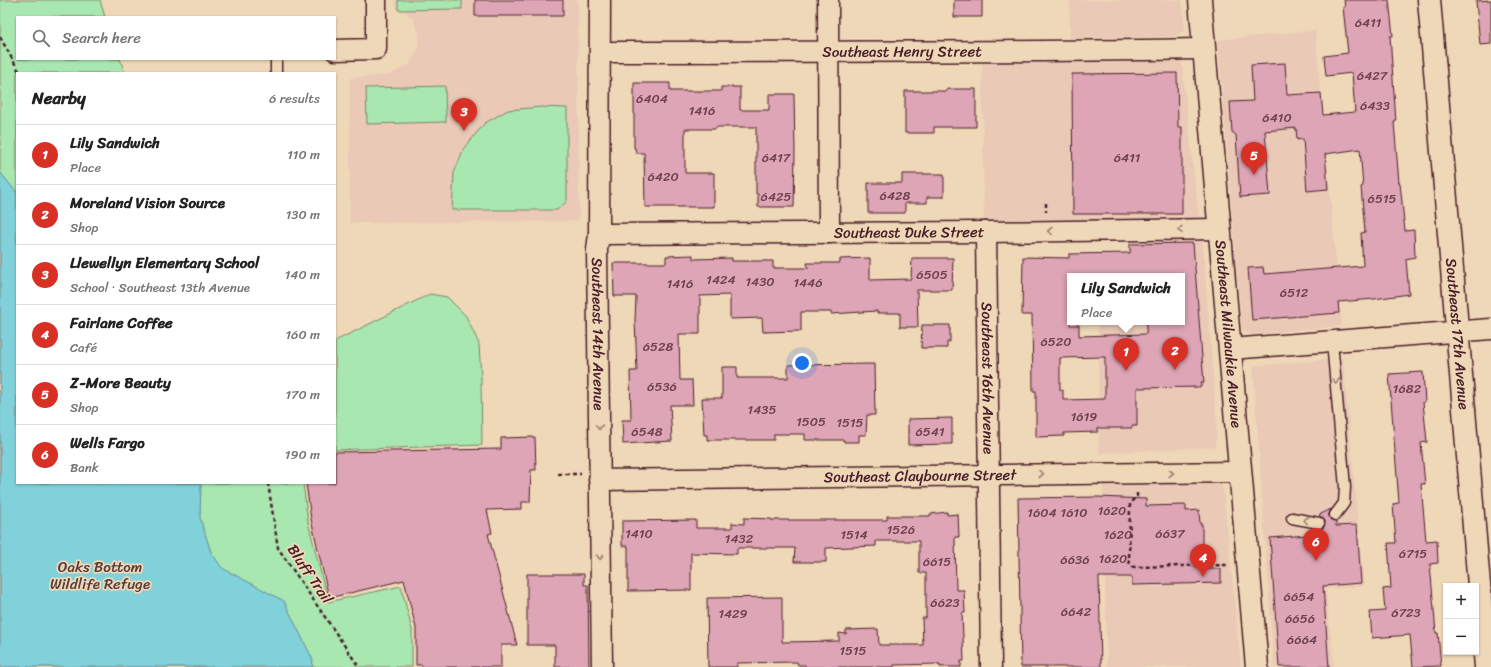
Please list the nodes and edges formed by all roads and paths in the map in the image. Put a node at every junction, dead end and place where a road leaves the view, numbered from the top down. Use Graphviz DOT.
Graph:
graph roads {
  1 [pos="376,0"];
  2 [pos="600,0"];
  3 [pos="828,0"];
  4 [pos="1200,0"];
  5 [pos="1429,0"];
  6 [pos="0,36"];
  7 [pos="1204,49"];
  8 [pos="336,50"];
  9 [pos="828,51"];
  10 [pos="601,52"];
  11 [pos="276,60"];
  12 [pos="19,72"];
  13 [pos="276,72"];
  14 [pos="1220,229"];
  15 [pos="986,232"];
  16 [pos="829,233"];
  17 [pos="600,234"];
  18 [pos="1491,329"];
  19 [pos="1458,332"];
  20 [pos="1332,342"];
  21 [pos="1230,350"];
  22 [pos="1240,472"];
  23 [pos="1137,473"];
  24 [pos="988,475"];
  25 [pos="599,480"];
  26 [pos="268,484"];
  27 [pos="1335,515"];
  28 [pos="1292,518"];
  29 [pos="1319,523"];
  30 [pos="1248,565"];
  31 [pos="360,667"];
  32 [pos="602,667"];
  33 [pos="991,667"];
  34 [pos="1257,667"];
  35 [pos="1486,667"];
  1 -- 8 [label="street"];
  2 -- 10 [label="street, Southeast 14th Avenue"];
  3 -- 9 [label="street"];
  4 -- 7 [label="main road, Southeast Milwaukie Avenue"];
  5 -- 19 [label="main road, Southeast 17th Avenue"];
  6 -- 12 [label="path"];
  7 -- 9 [label="street, Southeast Henry Street"];
  7 -- 14 [label="main road, Southeast Milwaukie Avenue"];
  9 -- 10 [label="street, Southeast Henry Street"];
  9 -- 16 [label="street"];
  10 -- 17 [label="street, Southeast 14th Avenue"];
  11 -- 13 [label="lane"];
  14 -- 15 [label="street, Southeast Duke Street, one-way"];
  14 -- 21 [label="main road, Southeast Milwaukie Avenue"];
  15 -- 16 [label="street, Southeast Duke Street"];
  15 -- 24 [label="street, Southeast 16th Avenue"];
  16 -- 17 [label="street, Southeast Duke Street"];
  17 -- 25 [label="street, Southeast 14th Avenue, one-way"];
  18 -- 19 [label="street"];
  19 -- 20 [label="street"];
  19 -- 35 [label="main road, Southeast 17th Avenue"];
  20 -- 21 [label="street"];
  20 -- 27 [label="lane, one-way"];
  21 -- 22 [label="main road, Southeast Milwaukie Avenue"];
  23 -- 22 [label="street, Southeast Claybourne Street, one-way"];
  22 -- 30 [label="main road, Southeast Milwaukie Avenue"];
  24 -- 23 [label="street, Southeast Claybourne Street, one-way"];
  23 -- 30 [label="path"];
  24 -- 25 [label="street, Southeast Claybourne Street"];
  24 -- 33 [label="street, Southeast 16th Avenue"];
  25 -- 32 [label="street, Southeast 14th Avenue, one-way"];
  26 -- 31 [label="path, Bluff Trail"];
  29 -- 28 [label="lane, one-way"];
  30 -- 34 [label="main road, Southeast Milwaukie Avenue"];
}
